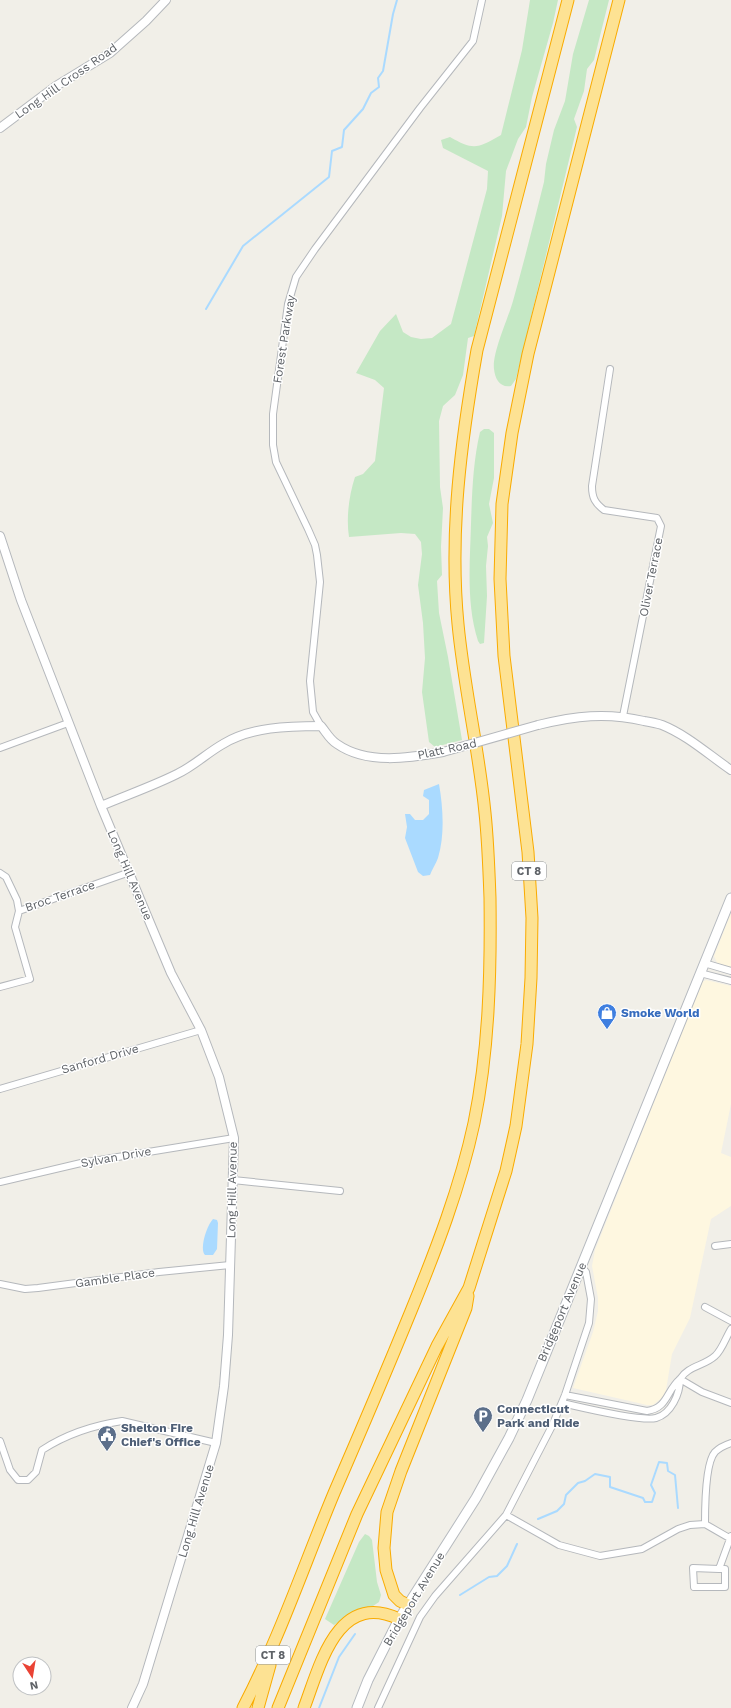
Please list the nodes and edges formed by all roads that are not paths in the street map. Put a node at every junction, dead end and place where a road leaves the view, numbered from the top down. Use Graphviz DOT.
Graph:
graph roads {
  1 [pos="166,0"];
  2 [pos="482,0"];
  3 [pos="568,0"];
  4 [pos="619,0"];
  5 [pos="0,128"];
  6 [pos="610,369"];
  7 [pos="0,536"];
  8 [pos="623,716"];
  9 [pos="68,723"];
  10 [pos="321,726"];
  11 [pos="0,748"];
  12 [pos="731,770"];
  13 [pos="101,806"];
  14 [pos="0,872"];
  15 [pos="130,872"];
  16 [pos="731,898"];
  17 [pos="19,911"];
  18 [pos="704,963"];
  19 [pos="731,971"];
  20 [pos="700,973"];
  21 [pos="731,981"];
  22 [pos="0,987"];
  23 [pos="200,1030"];
  24 [pos="0,1088"];
  25 [pos="234,1138"];
  26 [pos="233,1180"];
  27 [pos="0,1182"];
  28 [pos="340,1191"];
  29 [pos="731,1244"];
  30 [pos="715,1246"];
  31 [pos="230,1265"];
  32 [pos="581,1266"];
  33 [pos="0,1284"];
  34 [pos="469,1288"];
  35 [pos="705,1307"];
  36 [pos="731,1321"];
  37 [pos="731,1329"];
  38 [pos="680,1379"];
  39 [pos="565,1395"];
  40 [pos="562,1403"];
  41 [pos="731,1403"];
  42 [pos="647,1411"];
  43 [pos="646,1418"];
  44 [pos="0,1441"];
  45 [pos="216,1443"];
  46 [pos="731,1443"];
  47 [pos="506,1515"];
  48 [pos="705,1524"];
  49 [pos="731,1538"];
  50 [pos="719,1569"];
  51 [pos="290,1602"];
  52 [pos="408,1605"];
  53 [pos="399,1619"];
  54 [pos="132,1708"];
  55 [pos="243,1708"];
  56 [pos="258,1708"];
  57 [pos="278,1708"];
  58 [pos="304,1708"];
  59 [pos="357,1708"];
  60 [pos="378,1708"];
  1 -- 5 [label="street, Long Hill Cross Road"];
  2 -- 10 [label="street, Forest Parkway"];
  3 -- 51 [label="highway, CT 8"];
  4 -- 34 [label="highway, CT 8"];
  6 -- 8 [label="street, Oliver Terrace"];
  7 -- 9 [label="street, Long Hill Avenue"];
  8 -- 10 [label="street, Platt Road, bridge"];
  8 -- 12 [label="street, Platt Road"];
  9 -- 11 [label="street"];
  9 -- 13 [label="street, Long Hill Avenue"];
  10 -- 13 [label="street"];
  13 -- 15 [label="street, Long Hill Avenue"];
  14 -- 17 [label="street"];
  15 -- 17 [label="street, Broc Terrace"];
  15 -- 23 [label="street, Long Hill Avenue"];
  16 -- 18 [label="main road, Bridgeport Avenue"];
  17 -- 22 [label="street, Broc Terrace"];
  18 -- 19 [label="street"];
  18 -- 20 [label="main road, Bridgeport Avenue"];
  20 -- 21 [label="street"];
  20 -- 32 [label="main road, Bridgeport Avenue"];
  23 -- 24 [label="street, Sanford Drive"];
  23 -- 25 [label="street, Long Hill Avenue"];
  25 -- 26 [label="street, Long Hill Avenue"];
  25 -- 27 [label="street, Sylvan Drive"];
  26 -- 28 [label="street"];
  26 -- 31 [label="street, Long Hill Avenue"];
  29 -- 30 [label="street"];
  31 -- 33 [label="street, Gamble Place"];
  31 -- 45 [label="street, Long Hill Avenue"];
  32 -- 39 [label="street"];
  32 -- 52 [label="main road, Bridgeport Avenue"];
  34 -- 52 [label="highway"];
  34 -- 57 [label="highway, CT 8"];
  35 -- 36 [label="street"];
  37 -- 38 [label="street"];
  38 -- 41 [label="street"];
  38 -- 42 [label="street"];
  38 -- 43 [label="street"];
  39 -- 40 [label="street"];
  39 -- 42 [label="street"];
  40 -- 43 [label="street"];
  40 -- 47 [label="street"];
  42 -- 43 [label="street"];
  44 -- 45 [label="street"];
  45 -- 54 [label="street, Long Hill Avenue"];
  46 -- 48 [label="street"];
  47 -- 48 [label="street"];
  47 -- 60 [label="street"];
  48 -- 49 [label="street"];
  49 -- 50 [label="street"];
  50 -- 50 [label="street"];
  51 -- 55 [label="highway"];
  51 -- 56 [label="highway, CT 8"];
  52 -- 53 [label="main road, Bridgeport Avenue"];
  53 -- 58 [label="highway"];
  53 -- 59 [label="main road, Bridgeport Avenue"];
}
